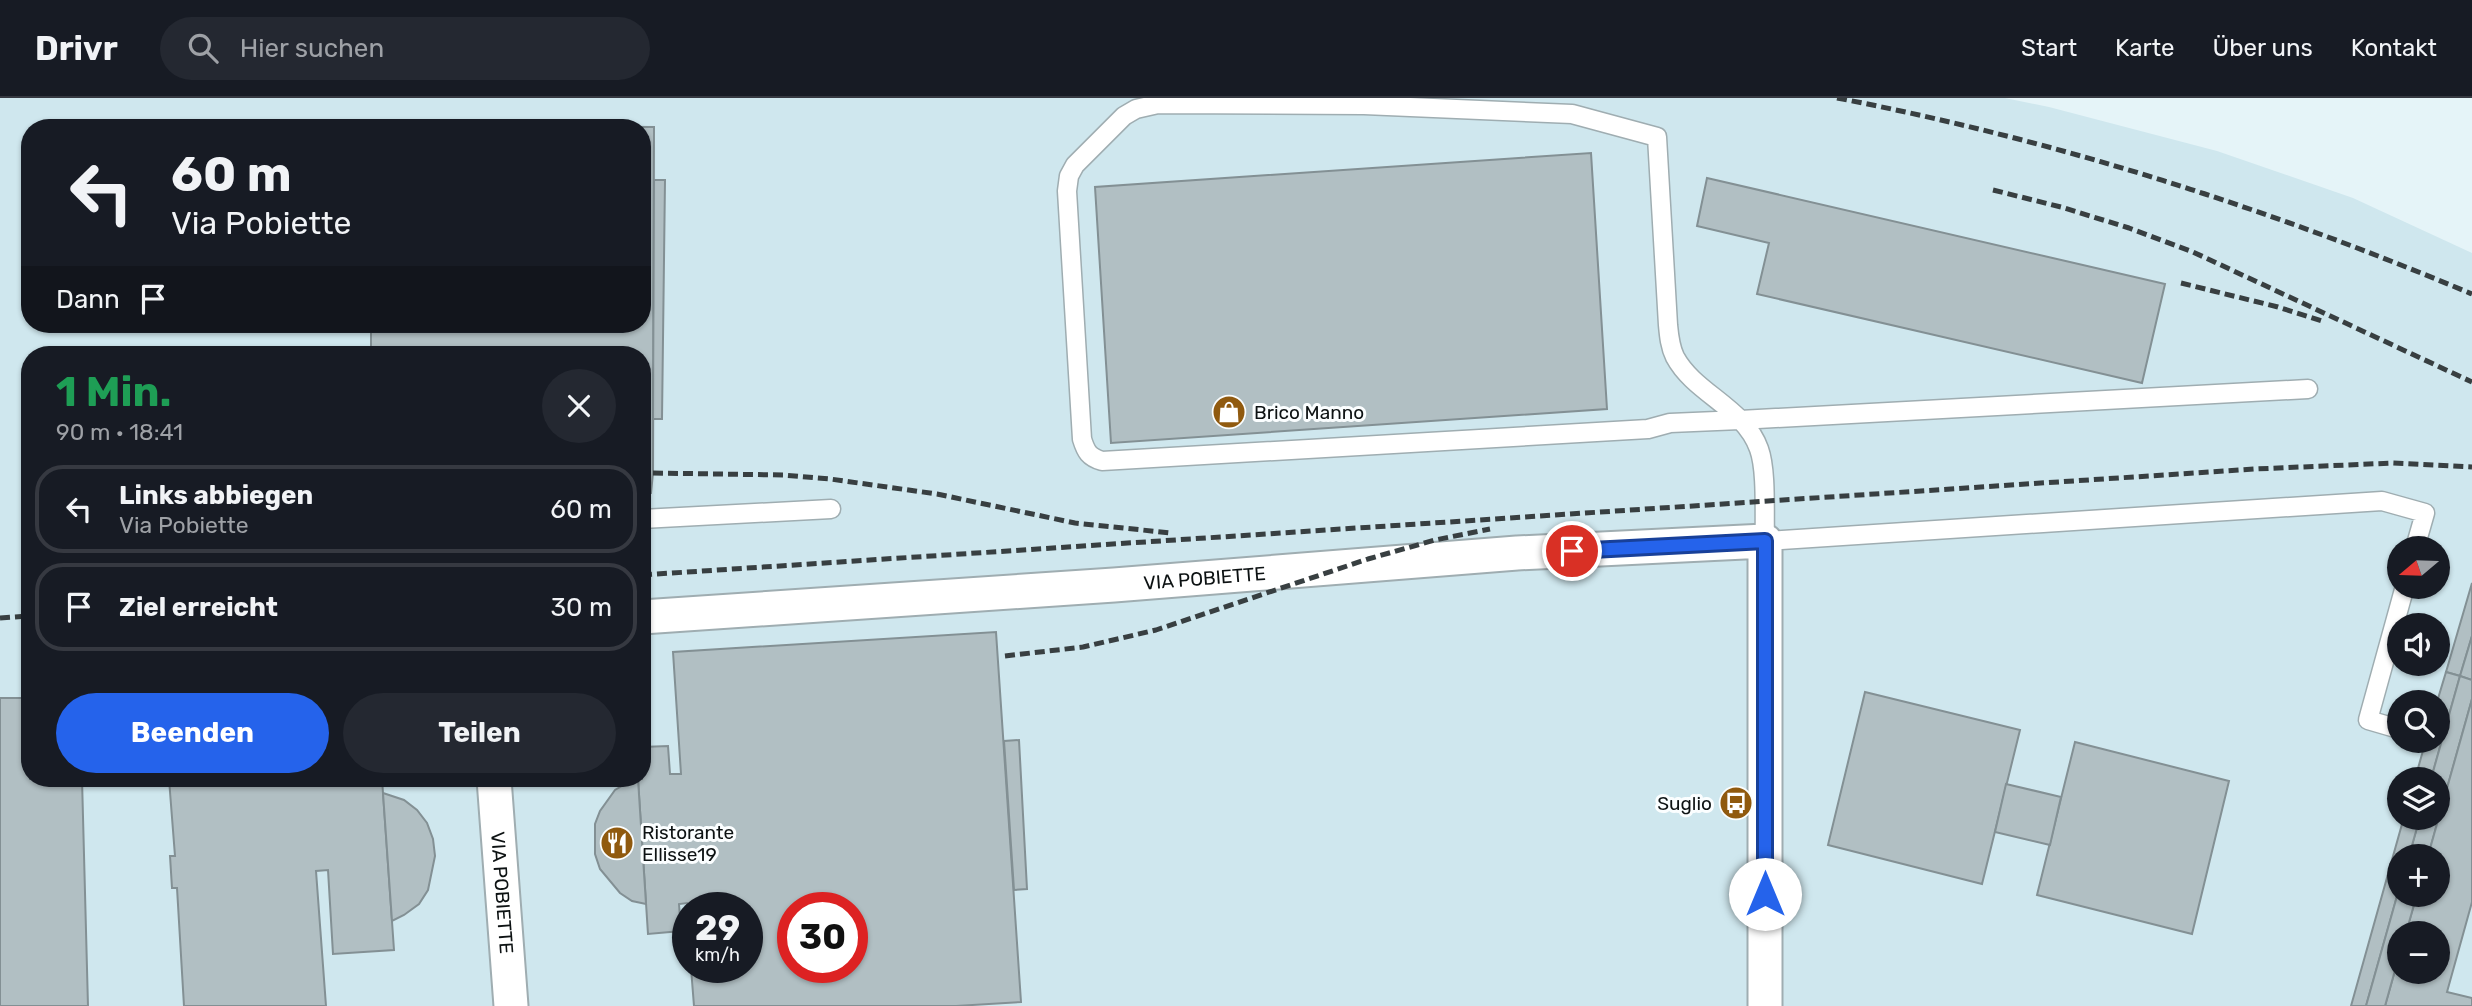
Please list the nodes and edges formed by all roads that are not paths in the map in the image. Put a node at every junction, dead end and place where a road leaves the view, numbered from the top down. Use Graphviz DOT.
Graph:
graph roads {
  1 [pos="2308,389"];
  2 [pos="1740,420"];
  3 [pos="831,509"];
  4 [pos="651,519"];
  5 [pos="2419,536"];
  6 [pos="1765,541"];
  7 [pos="2401,599"];
  8 [pos="651,616"];
  9 [pos="2387,726"];
  10 [pos="495,787"];
  11 [pos="511,1006"];
  12 [pos="1765,1006"];
  1 -- 2 [label="lane"];
  2 -- 2 [label="lane"];
  2 -- 6 [label="lane"];
  3 -- 4 [label="lane"];
  5 -- 6 [label="lane"];
  6 -- 8 [label="street, VIA POBIETTE"];
  6 -- 12 [label="street"];
  7 -- 9 [label="lane"];
  10 -- 11 [label="street, VIA POBIETTE"];
}
